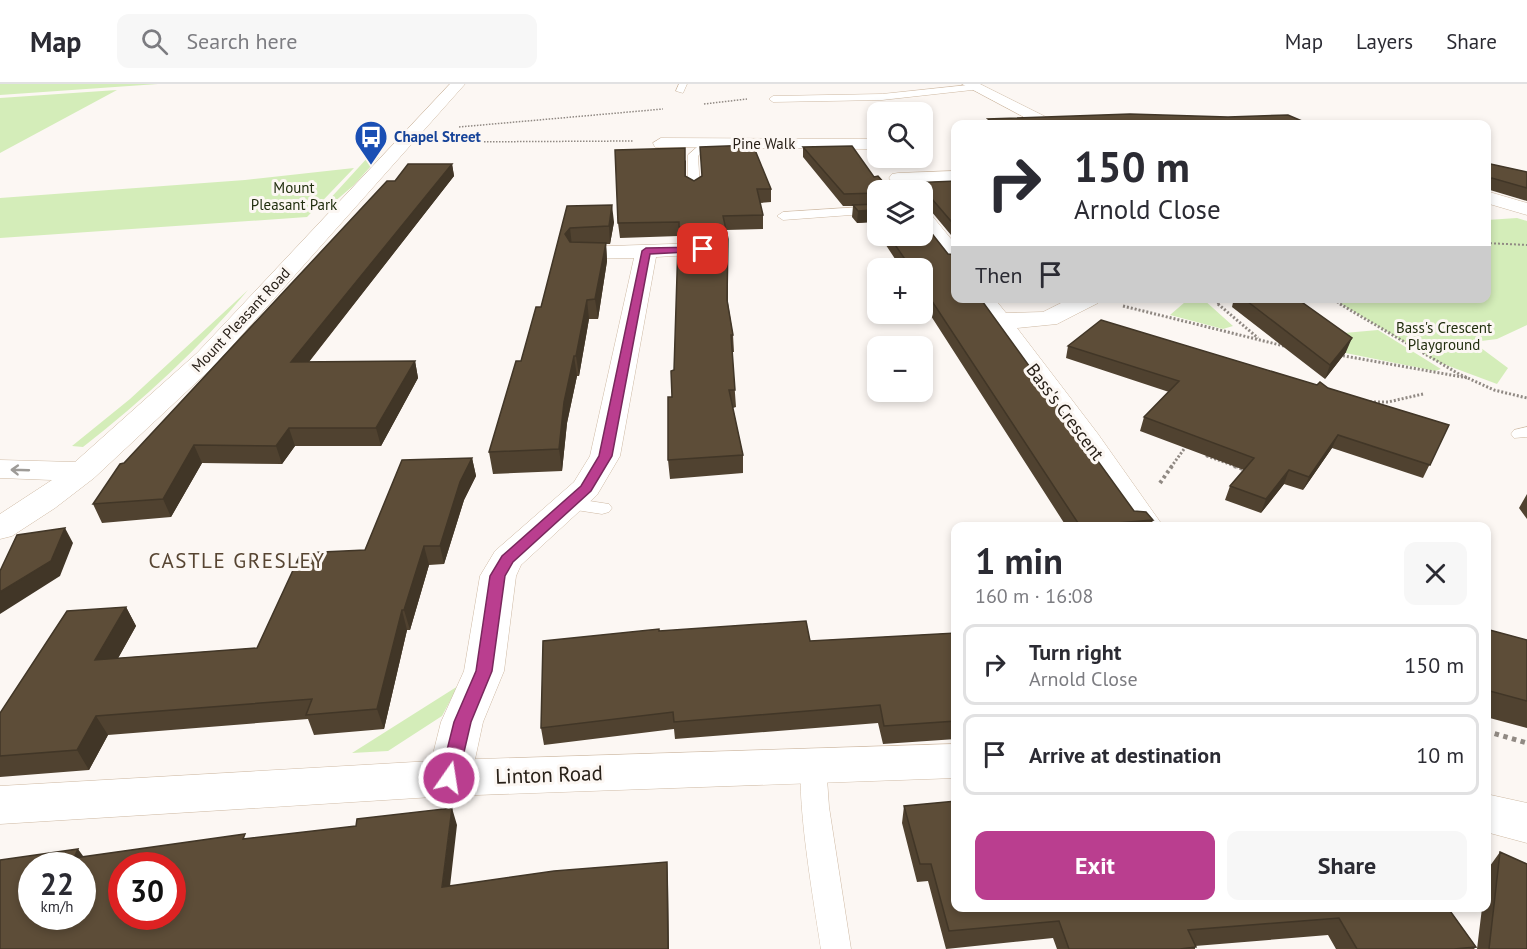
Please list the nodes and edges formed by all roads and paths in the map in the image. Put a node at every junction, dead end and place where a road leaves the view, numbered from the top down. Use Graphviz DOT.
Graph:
graph roads {
  1 [pos="458,84"];
  2 [pos="974,86"];
  3 [pos="773,99"];
  4 [pos="704,104"];
  5 [pos="663,109"];
  6 [pos="1047,120"];
  7 [pos="408,138"];
  8 [pos="661,143"];
  9 [pos="706,143"];
  10 [pos="867,159"];
  11 [pos="917,168"];
  12 [pos="951,175"];
  13 [pos="694,189"];
  14 [pos="1491,198"];
  15 [pos="1527,209"];
  16 [pos="867,210"];
  17 [pos="783,216"];
  18 [pos="933,230"];
  19 [pos="1491,243"];
  20 [pos="1527,245"];
  21 [pos="703,249"];
  22 [pos="646,251"];
  23 [pos="580,253"];
  24 [pos="951,254"];
  25 [pos="1082,303"];
  26 [pos="1109,303"];
  27 [pos="1217,303"];
  28 [pos="1339,303"];
  29 [pos="989,310"];
  30 [pos="1261,340"];
  31 [pos="1287,346"];
  32 [pos="1333,354"];
  33 [pos="1468,378"];
  34 [pos="1423,394"];
  35 [pos="1527,398"];
  36 [pos="1367,402"];
  37 [pos="1192,437"];
  38 [pos="1216,446"];
  39 [pos="0,469"];
  40 [pos="83,471"];
  41 [pos="1250,471"];
  42 [pos="1159,486"];
  43 [pos="570,504"];
  44 [pos="602,508"];
  45 [pos="1144,522"];
  46 [pos="0,529"];
  47 [pos="1491,732"];
  48 [pos="1527,743"];
  49 [pos="951,761"];
  50 [pos="813,764"];
  51 [pos="449,778"];
  52 [pos="0,805"];
  53 [pos="1491,814"];
  54 [pos="1527,823"];
  55 [pos="836,949"];
  1 -- 7 [label="street, Mount Pleasant Road"];
  2 -- 3 [label="lane"];
  2 -- 6 [label="street"];
  3 -- 4 [label="path"];
  5 -- 7 [label="path"];
  7 -- 8 [label="path"];
  7 -- 40 [label="street, Mount Pleasant Road"];
  8 -- 9 [label="street, Pine Walk"];
  9 -- 10 [label="street, Pine Walk"];
  9 -- 13 [label="lane"];
  11 -- 12 [label="street, Pine Walk"];
  14 -- 15 [label="street"];
  16 -- 17 [label="lane"];
  18 -- 24 [label="street"];
  19 -- 20 [label="path"];
  21 -- 22 [label="street"];
  22 -- 23 [label="street"];
  22 -- 43 [label="street"];
  25 -- 29 [label="street"];
  26 -- 30 [label="path"];
  27 -- 30 [label="path"];
  28 -- 33 [label="path"];
  29 -- 45 [label="street, Bass's Crescent"];
  30 -- 31 [label="path"];
  32 -- 33 [label="path"];
  33 -- 35 [label="path"];
  34 -- 36 [label="path"];
  37 -- 42 [label="path"];
  38 -- 41 [label="path"];
  40 -- 39 [label="street, one-way"];
  40 -- 46 [label="street, Mount Pleasant Road"];
  43 -- 44 [label="lane"];
  43 -- 51 [label="street"];
  47 -- 48 [label="path"];
  49 -- 50 [label="street, Linton Road"];
  50 -- 51 [label="street, Linton Road"];
  50 -- 55 [label="lane"];
  51 -- 52 [label="street, Linton Road"];
  53 -- 54 [label="street"];
}
